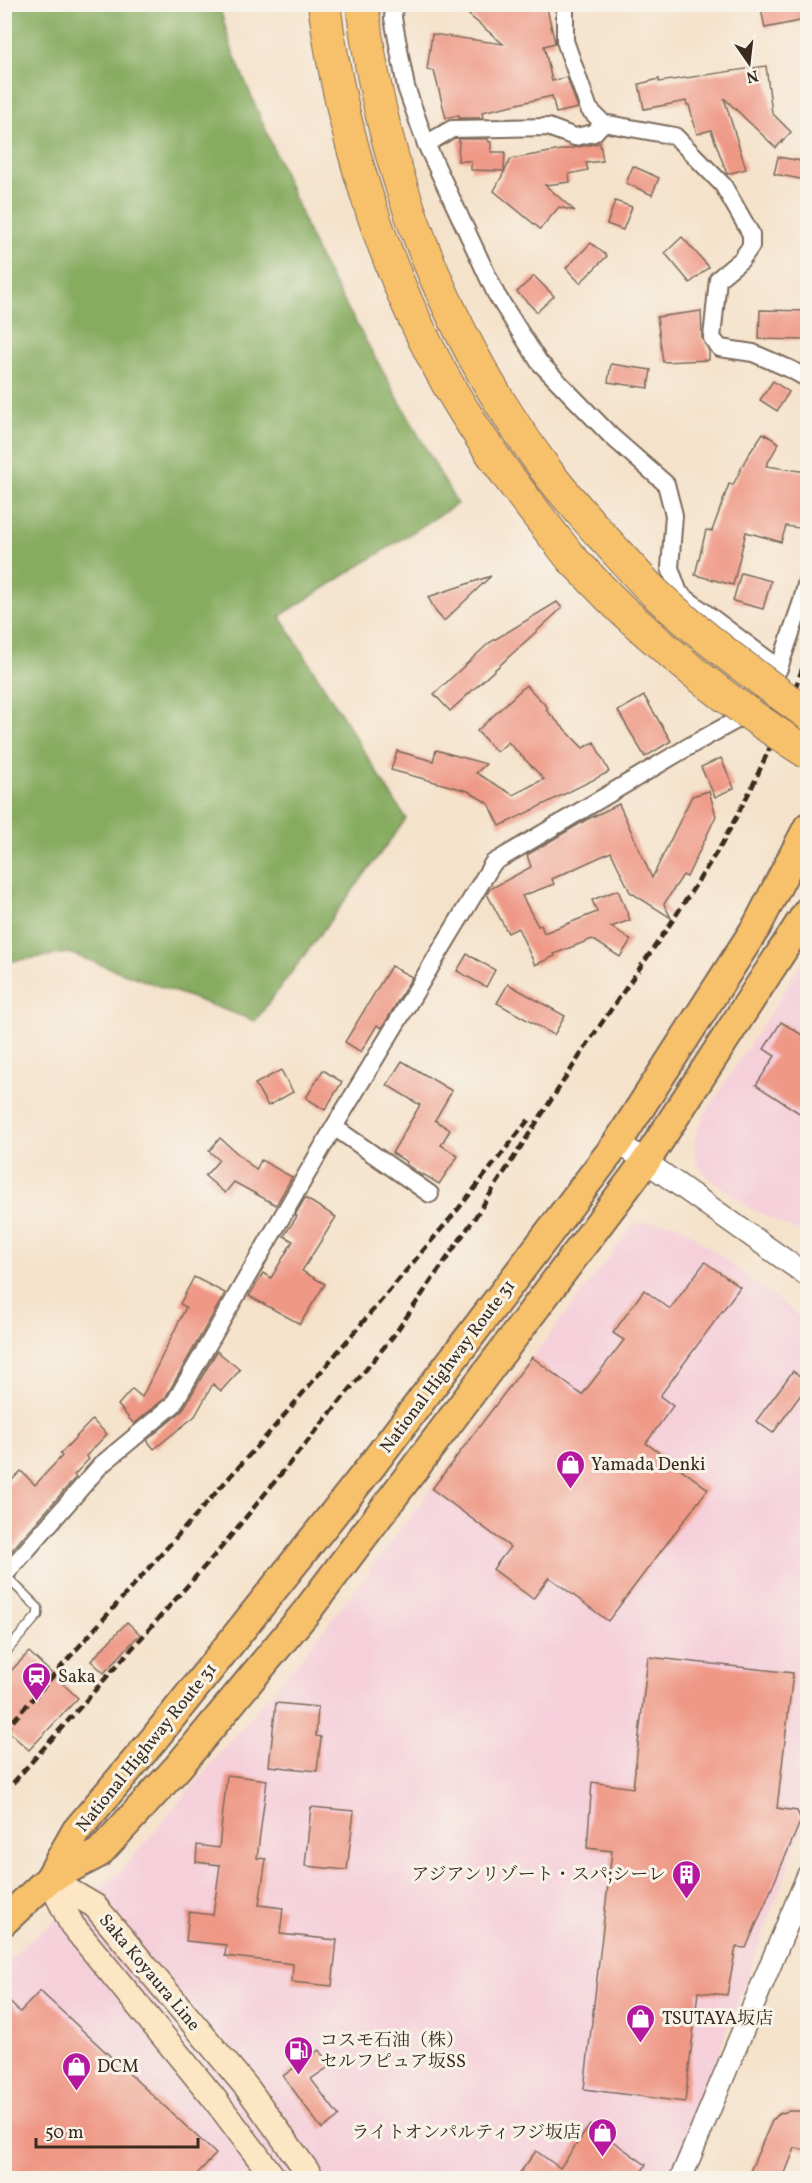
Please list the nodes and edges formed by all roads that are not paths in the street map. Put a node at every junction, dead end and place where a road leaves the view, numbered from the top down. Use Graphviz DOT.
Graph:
graph roads {
  1 [pos="324,4"];
  2 [pos="362,4"];
  3 [pos="394,4"];
  4 [pos="565,4"];
  5 [pos="603,123"];
  6 [pos="426,144"];
  7 [pos="807,379"];
  8 [pos="807,576"];
  9 [pos="779,668"];
  10 [pos="807,703"];
  11 [pos="762,706"];
  12 [pos="807,714"];
  13 [pos="807,753"];
  14 [pos="807,827"];
  15 [pos="807,911"];
  16 [pos="334,1127"];
  17 [pos="618,1142"];
  18 [pos="646,1161"];
  19 [pos="430,1194"];
  20 [pos="807,1276"];
  21 [pos="5,1575"];
  22 [pos="4,1654"];
  23 [pos="807,1875"];
  24 [pos="49,1879"];
  25 [pos="4,1921"];
  26 [pos="273,2178"];
  27 [pos="312,2178"];
  28 [pos="681,2178"];
  1 -- 13 [label="highway, bridge"];
  2 -- 12 [label="highway, bridge"];
  3 -- 6 [label="street"];
  4 -- 5 [label="street"];
  5 -- 6 [label="street"];
  5 -- 7 [label="street"];
  6 -- 9 [label="street"];
  8 -- 9 [label="street"];
  9 -- 11 [label="street"];
  10 -- 11 [label="street"];
  11 -- 16 [label="street"];
  14 -- 17 [label="highway, National Highway Route 31"];
  15 -- 18 [label="highway, National Highway Route 31"];
  16 -- 19 [label="street"];
  16 -- 21 [label="street"];
  17 -- 18 [label="street"];
  17 -- 24 [label="highway, National Highway Route 31"];
  18 -- 20 [label="street"];
  18 -- 24 [label="highway, National Highway Route 31"];
  21 -- 22 [label="lane"];
  23 -- 28 [label="street"];
  24 -- 25 [label="highway, National Highway Route 31"];
  24 -- 26 [label="main road, Saka Koyaura Line"];
  24 -- 27 [label="main road, Saka Koyaura Line"];
}
